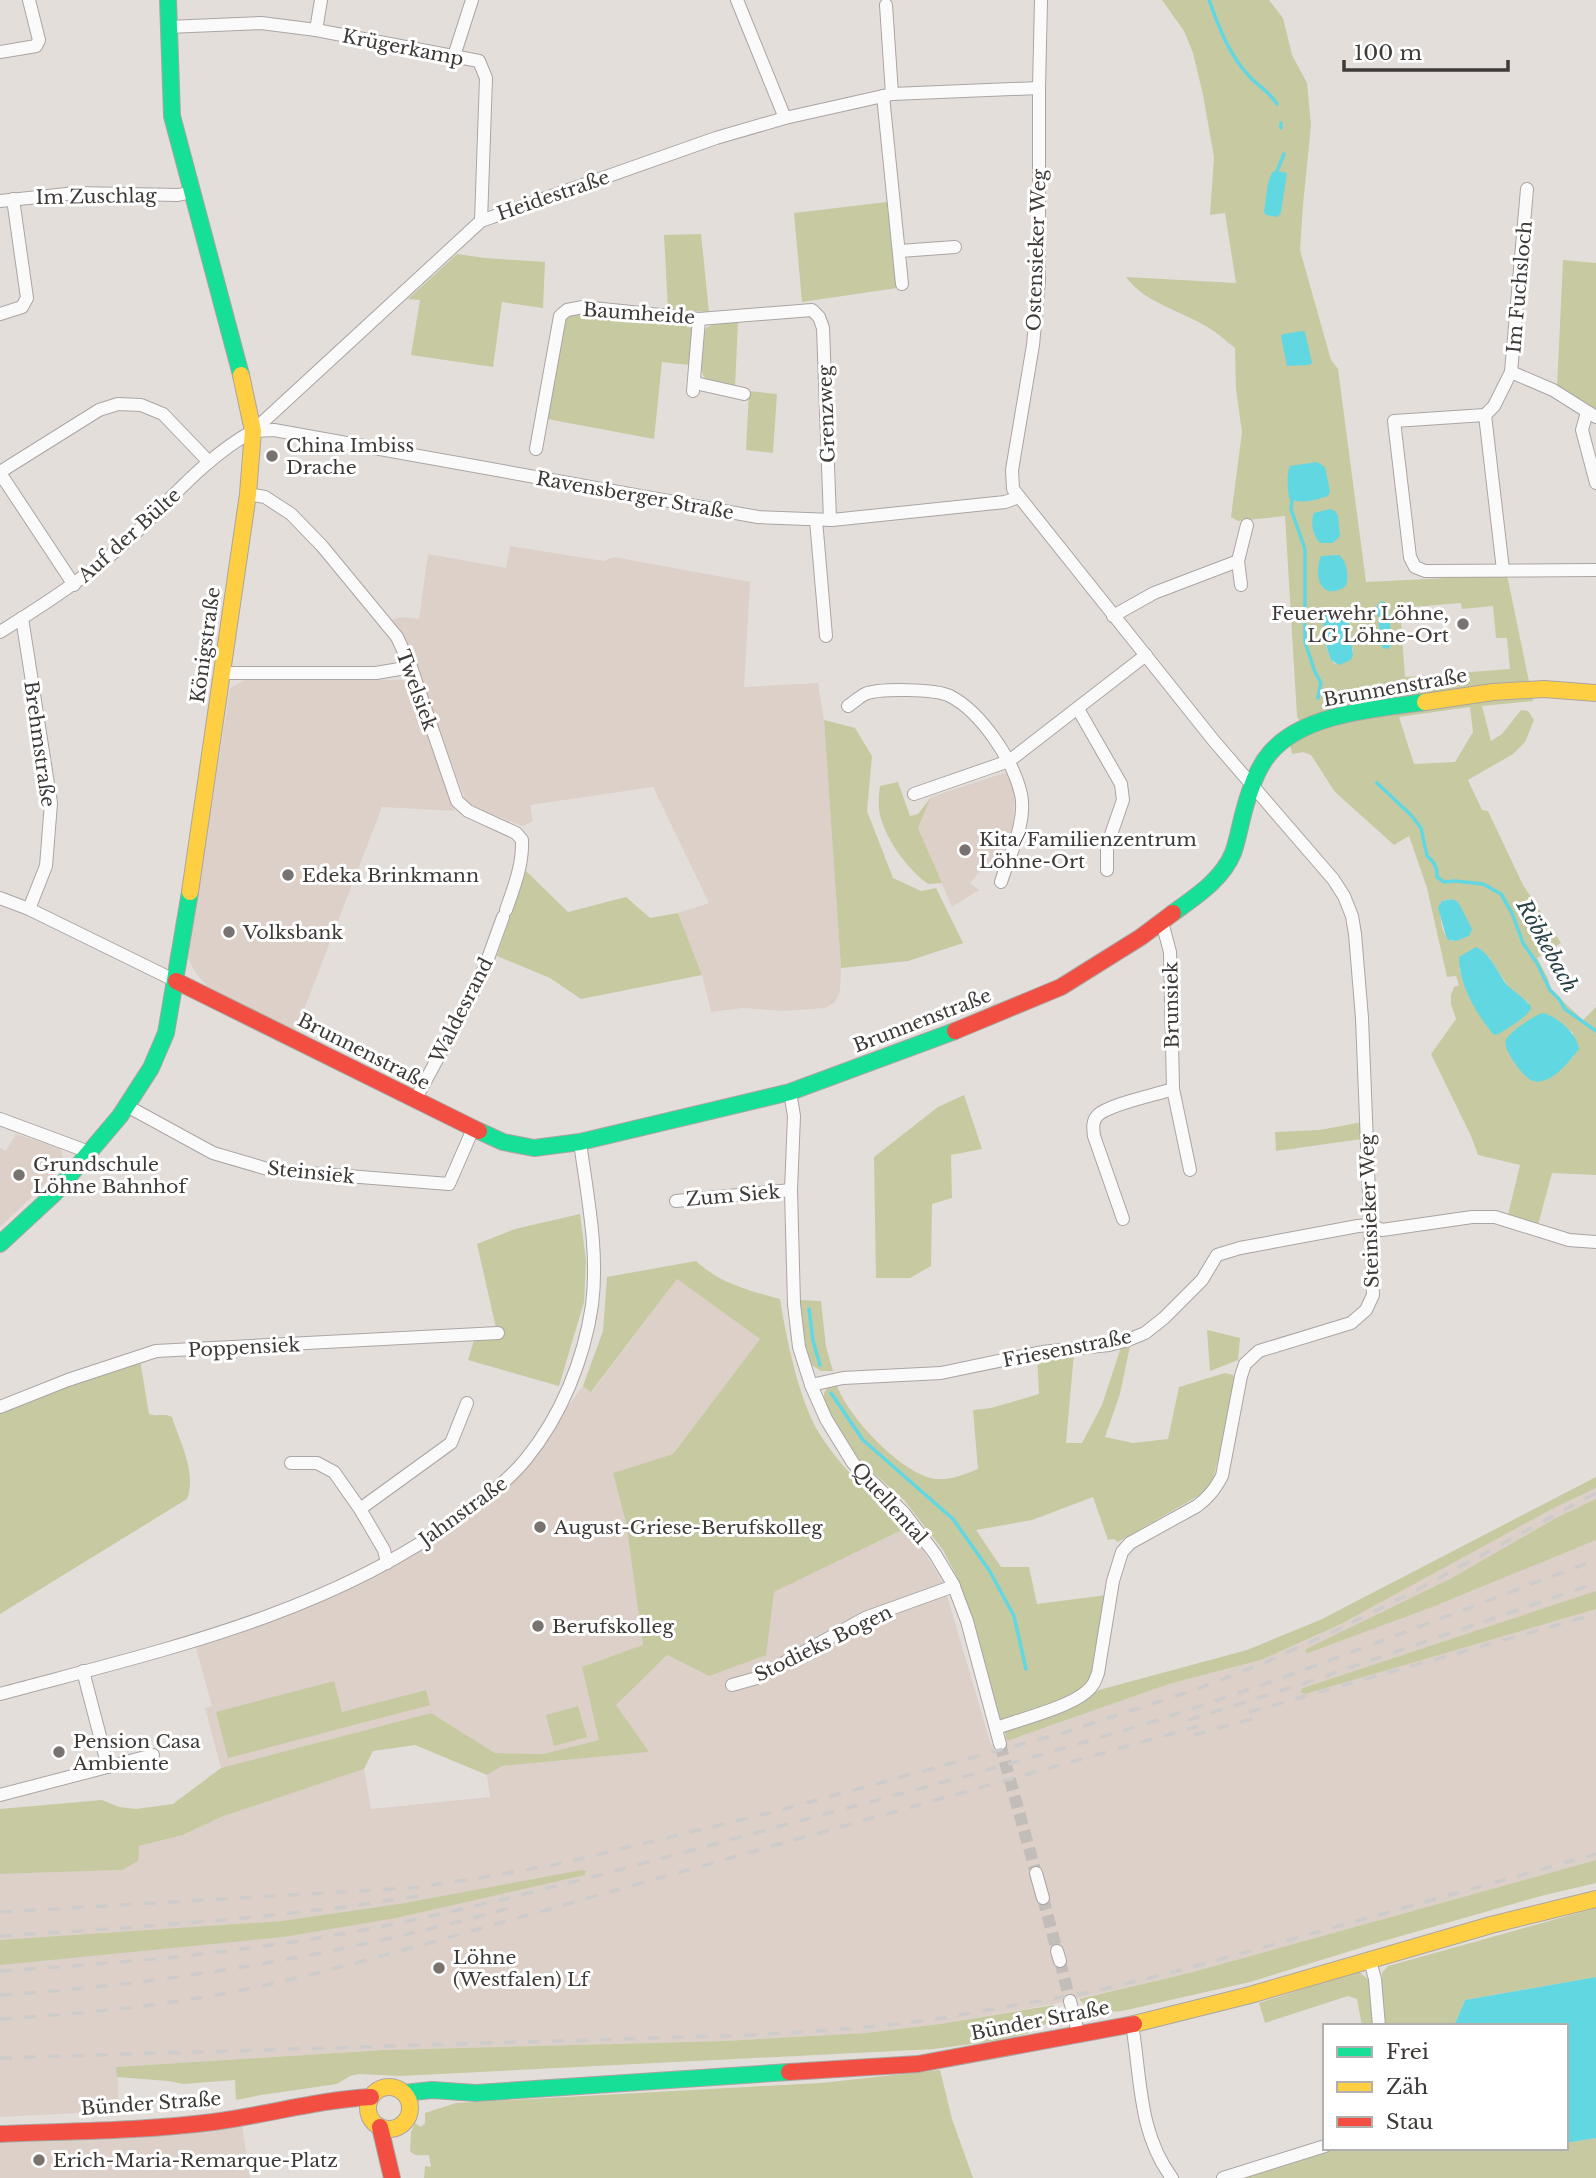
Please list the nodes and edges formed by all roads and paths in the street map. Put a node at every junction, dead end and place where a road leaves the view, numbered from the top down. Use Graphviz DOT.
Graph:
graph roads {
  1 [pos="29,0"];
  2 [pos="168,0"];
  3 [pos="321,0"];
  4 [pos="472,0"];
  5 [pos="737,0"];
  6 [pos="1041,0"];
  7 [pos="886,5"];
  8 [pos="168,27"];
  9 [pos="316,30"];
  10 [pos="0,51"];
  11 [pos="454,56"];
  12 [pos="1039,88"];
  13 [pos="888,95"];
  14 [pos="785,118"];
  15 [pos="1527,189"];
  16 [pos="192,192"];
  17 [pos="6,200"];
  18 [pos="481,221"];
  19 [pos="955,247"];
  20 [pos="900,251"];
  21 [pos="902,284"];
  22 [pos="812,310"];
  23 [pos="0,314"];
  24 [pos="699,318"];
  25 [pos="1511,372"];
  26 [pos="744,394"];
  27 [pos="1591,414"];
  28 [pos="1485,415"];
  29 [pos="253,431"];
  30 [pos="536,449"];
  31 [pos="209,463"];
  32 [pos="0,472"];
  33 [pos="1596,483"];
  34 [pos="248,494"];
  35 [pos="1019,496"];
  36 [pos="816,520"];
  37 [pos="830,520"];
  38 [pos="1247,525"];
  39 [pos="1238,561"];
  40 [pos="1503,570"];
  41 [pos="1596,570"];
  42 [pos="74,585"];
  43 [pos="1241,585"];
  44 [pos="1113,616"];
  45 [pos="22,618"];
  46 [pos="0,632"];
  47 [pos="826,636"];
  48 [pos="1146,655"];
  49 [pos="411,667"];
  50 [pos="222,673"];
  51 [pos="1596,693"];
  52 [pos="848,706"];
  53 [pos="1078,709"];
  54 [pos="1009,761"];
  55 [pos="1252,787"];
  56 [pos="914,794"];
  57 [pos="1107,870"];
  58 [pos="1001,882"];
  59 [pos="0,898"];
  60 [pos="29,909"];
  61 [pos="504,914"];
  62 [pos="1162,922"];
  63 [pos="176,981"];
  64 [pos="1172,1089"];
  65 [pos="790,1092"];
  66 [pos="415,1100"];
  67 [pos="127,1106"];
  68 [pos="0,1119"];
  69 [pos="473,1129"];
  70 [pos="580,1142"];
  71 [pos="89,1152"];
  72 [pos="1189,1170"];
  73 [pos="791,1190"];
  74 [pos="676,1201"];
  75 [pos="1123,1219"];
  76 [pos="1370,1225"];
  77 [pos="1596,1242"];
  78 [pos="0,1244"];
  79 [pos="498,1333"];
  80 [pos="811,1385"];
  81 [pos="467,1403"];
  82 [pos="0,1406"];
  83 [pos="291,1463"];
  84 [pos="360,1509"];
  85 [pos="387,1563"];
  86 [pos="954,1586"];
  87 [pos="83,1671"];
  88 [pos="732,1685"];
  89 [pos="0,1694"];
  90 [pos="996,1728"];
  91 [pos="1000,1744"];
  92 [pos="153,1755"];
  93 [pos="108,1767"];
  94 [pos="0,1795"];
  95 [pos="1036,1873"];
  96 [pos="1043,1898"];
  97 [pos="1596,1899"];
  98 [pos="1370,1961"];
  99 [pos="1070,2001"];
  100 [pos="1132,2024"];
  101 [pos="1379,2024"];
  102 [pos="1079,2036"];
  103 [pos="475,2092"];
  104 [pos="404,2093"];
  105 [pos="371,2097"];
  106 [pos="304,2105"];
  107 [pos="410,2109"];
  108 [pos="375,2121"];
  109 [pos="399,2126"];
  110 [pos="0,2134"];
  111 [pos="1323,2147"];
  112 [pos="392,2178"];
  113 [pos="399,2178"];
  114 [pos="1172,2178"];
  115 [pos="1223,2178"];
  1 -- 10 [label="street"];
  2 -- 8 [label="main road, Königstraße"];
  3 -- 9 [label="street"];
  4 -- 11 [label="street"];
  5 -- 14 [label="street"];
  6 -- 12 [label="street, Ostensieker Weg"];
  7 -- 13 [label="street"];
  8 -- 9 [label="street, Krügerkamp"];
  8 -- 16 [label="main road, Königstraße"];
  9 -- 11 [label="street, Krügerkamp"];
  11 -- 18 [label="street, Krügerkamp"];
  12 -- 13 [label="street, Heidestraße"];
  12 -- 35 [label="street, Ostensieker Weg"];
  13 -- 14 [label="street, Heidestraße"];
  13 -- 20 [label="street"];
  14 -- 18 [label="street, Heidestraße"];
  15 -- 25 [label="street, Im Fuchsloch"];
  16 -- 17 [label="street, Im Zuschlag"];
  16 -- 29 [label="main road, Königstraße"];
  17 -- 23 [label="street"];
  18 -- 29 [label="street, Heidestraße"];
  19 -- 20 [label="street"];
  20 -- 21 [label="street"];
  22 -- 24 [label="street, Baumheide"];
  22 -- 37 [label="street, Grenzweg"];
  24 -- 26 [label="street"];
  24 -- 30 [label="street, Baumheide"];
  25 -- 27 [label="street, Im Fuchsloch"];
  25 -- 28 [label="street"];
  27 -- 33 [label="street"];
  28 -- 40 [label="street"];
  28 -- 40 [label="street"];
  29 -- 31 [label="street, Auf der Bülte"];
  29 -- 34 [label="main road, Königstraße"];
  29 -- 36 [label="street, Ravensberger Straße"];
  31 -- 32 [label="street"];
  31 -- 42 [label="street, Auf der Bülte"];
  32 -- 42 [label="street"];
  34 -- 49 [label="street, Twelsiek"];
  34 -- 50 [label="main road, Königstraße"];
  35 -- 37 [label="street, Ravensberger Straße"];
  35 -- 44 [label="street, Steinsieker Weg"];
  36 -- 37 [label="street, Ravensberger Straße"];
  36 -- 47 [label="street"];
  38 -- 39 [label="street"];
  39 -- 43 [label="street"];
  39 -- 44 [label="street"];
  40 -- 41 [label="street"];
  42 -- 45 [label="street, Auf der Bülte"];
  44 -- 48 [label="street, Steinsieker Weg"];
  45 -- 46 [label="street, Auf der Bülte"];
  45 -- 60 [label="street, Brehmstraße"];
  48 -- 53 [label="street"];
  48 -- 55 [label="street, Steinsieker Weg"];
  49 -- 50 [label="street"];
  49 -- 61 [label="street, Twelsiek"];
  50 -- 63 [label="main road, Königstraße"];
  51 -- 55 [label="main road, Brunnenstraße"];
  52 -- 54 [label="street"];
  53 -- 54 [label="street"];
  53 -- 57 [label="street"];
  54 -- 56 [label="street"];
  54 -- 58 [label="street"];
  55 -- 62 [label="main road, Brunnenstraße"];
  55 -- 76 [label="street, Steinsieker Weg"];
  59 -- 60 [label="street"];
  60 -- 63 [label="street"];
  61 -- 66 [label="street, Waldesrand"];
  62 -- 64 [label="street, Brunsiek"];
  62 -- 65 [label="main road, Brunnenstraße"];
  63 -- 66 [label="main road, Brunnenstraße"];
  63 -- 67 [label="main road, Königstraße"];
  64 -- 72 [label="street, Brunsiek"];
  64 -- 75 [label="street"];
  65 -- 70 [label="main road, Brunnenstraße"];
  65 -- 73 [label="street, Quellental"];
  66 -- 69 [label="main road, Brunnenstraße"];
  67 -- 69 [label="street, Steinsiek"];
  67 -- 71 [label="main road, Königstraße"];
  68 -- 71 [label="street"];
  69 -- 70 [label="main road, Brunnenstraße"];
  70 -- 85 [label="street, Jahnstraße"];
  71 -- 78 [label="main road, Königstraße"];
  73 -- 74 [label="street, Zum Siek"];
  73 -- 80 [label="street, Quellental"];
  76 -- 77 [label="street, Friesenstraße"];
  76 -- 80 [label="street, Friesenstraße"];
  76 -- 90 [label="street, Steinsieker Weg"];
  79 -- 82 [label="street, Poppensiek"];
  80 -- 86 [label="street, Quellental"];
  81 -- 84 [label="street"];
  83 -- 84 [label="street"];
  84 -- 85 [label="street"];
  85 -- 87 [label="street, Jahnstraße"];
  86 -- 88 [label="street, Stodieks Bogen"];
  86 -- 90 [label="street, Quellental"];
  87 -- 89 [label="street, Jahnstraße"];
  87 -- 93 [label="street"];
  90 -- 91 [label="street, Quellental"];
  92 -- 93 [label="street"];
  93 -- 94 [label="street"];
  95 -- 96 [label="street"];
  97 -- 98 [label="main road, Bünder Straße"];
  98 -- 100 [label="main road, Bünder Straße"];
  98 -- 101 [label="street"];
  99 -- 102 [label="street"];
  100 -- 102 [label="main road, Bünder Straße"];
  100 -- 114 [label="street"];
  102 -- 103 [label="main road, Bünder Straße"];
  103 -- 104 [label="main road"];
  103 -- 107 [label="main road"];
  104 -- 105 [label="main road"];
  104 -- 107 [label="main road"];
  105 -- 106 [label="main road, Bünder Straße"];
  105 -- 108 [label="main road"];
  106 -- 108 [label="main road"];
  106 -- 110 [label="main road, Bünder Straße"];
  107 -- 109 [label="main road"];
  108 -- 109 [label="main road"];
  108 -- 112 [label="main road"];
  109 -- 113 [label="main road"];
  111 -- 115 [label="street"];
}
